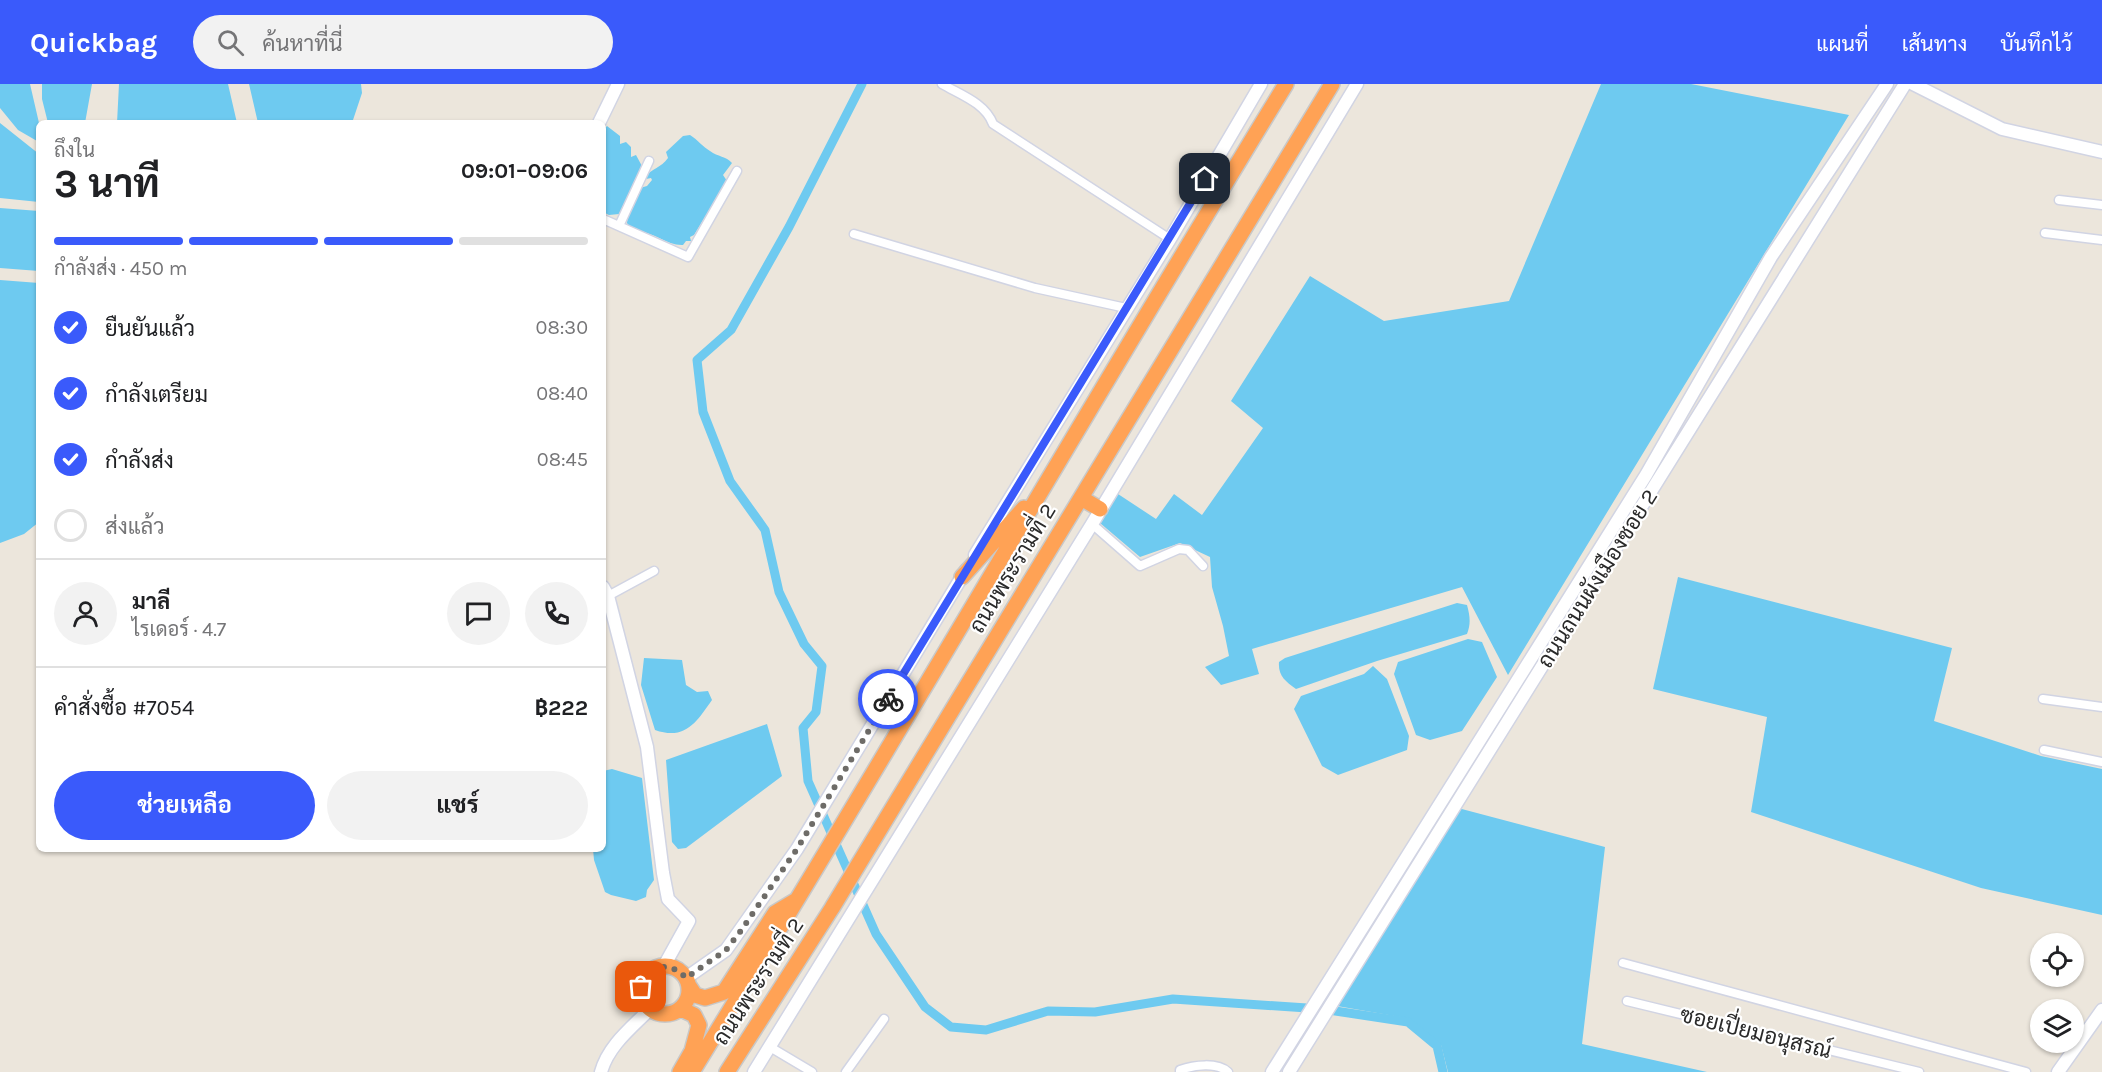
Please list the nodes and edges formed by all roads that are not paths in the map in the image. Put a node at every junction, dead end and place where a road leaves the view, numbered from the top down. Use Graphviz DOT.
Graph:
graph roads {
  1 [pos="618,84"];
  2 [pos="942,84"];
  3 [pos="1261,84"];
  4 [pos="1286,84"];
  5 [pos="1332,84"];
  6 [pos="1356,84"];
  7 [pos="1887,84"];
  8 [pos="1905,84"];
  9 [pos="1913,84"];
  10 [pos="600,120"];
  11 [pos="2102,152"];
  12 [pos="649,161"];
  13 [pos="737,171"];
  14 [pos="2059,200"];
  15 [pos="2102,205"];
  16 [pos="606,220"];
  17 [pos="619,226"];
  18 [pos="2045,233"];
  19 [pos="854,234"];
  20 [pos="1170,239"];
  21 [pos="2102,240"];
  22 [pos="1126,308"];
  23 [pos="1671,432"];
  24 [pos="1683,439"];
  25 [pos="1049,478"];
  26 [pos="1081,498"];
  27 [pos="1100,509"];
  28 [pos="1092,524"];
  29 [pos="1203,566"];
  30 [pos="654,572"];
  31 [pos="962,577"];
  32 [pos="606,592"];
  33 [pos="2043,699"];
  34 [pos="2102,707"];
  35 [pos="2044,750"];
  36 [pos="2102,762"];
  37 [pos="800,897"];
  38 [pos="1623,963"];
  39 [pos="664,966"];
  40 [pos="687,982"];
  41 [pos="1628,1001"];
  42 [pos="650,1009"];
  43 [pos="681,1009"];
  44 [pos="2102,1010"];
  45 [pos="884,1019"];
  46 [pos="770,1047"];
  47 [pos="601,1072"];
  48 [pos="680,1072"];
  49 [pos="692,1072"];
  50 [pos="727,1072"];
  51 [pos="754,1072"];
  52 [pos="812,1072"];
  53 [pos="846,1072"];
  54 [pos="1180,1072"];
  55 [pos="1228,1072"];
  56 [pos="1272,1072"];
  57 [pos="1288,1072"];
  58 [pos="1918,1072"];
  59 [pos="2026,1072"];
  60 [pos="2058,1072"];
  1 -- 10 [label="street"];
  2 -- 20 [label="street"];
  3 -- 20 [label="street, ถนนพระรามที่ 2"];
  4 -- 25 [label="highway, ถนนพระรามที่ 2"];
  5 -- 26 [label="highway, ถนนพระรามที่ 2"];
  6 -- 27 [label="street, ถนนพระรามที่ 2"];
  7 -- 23 [label="street, ถนนถนนผังเมืองซอย 2"];
  8 -- 24 [label="street, ถนนถนนผังเมืองซอย 2"];
  9 -- 11 [label="street"];
  12 -- 17 [label="street"];
  13 -- 17 [label="street"];
  14 -- 15 [label="street"];
  16 -- 17 [label="street"];
  18 -- 21 [label="street"];
  19 -- 22 [label="street"];
  20 -- 22 [label="street, ถนนพระรามที่ 2"];
  22 -- 31 [label="street, ถนนพระรามที่ 2"];
  23 -- 24 [label="street"];
  23 -- 56 [label="street, ถนนถนนผังเมืองซอย 2"];
  24 -- 57 [label="street, ถนนถนนผังเมืองซอย 2"];
  25 -- 31 [label="highway"];
  25 -- 37 [label="highway, ถนนพระรามที่ 2"];
  26 -- 27 [label="highway"];
  26 -- 50 [label="highway, ถนนพระรามที่ 2"];
  27 -- 28 [label="street, ถนนพระรามที่ 2"];
  28 -- 29 [label="street"];
  28 -- 46 [label="street, ถนนพระรามที่ 2"];
  30 -- 32 [label="street"];
  31 -- 40 [label="street, ถนนพระรามที่ 2"];
  32 -- 39 [label="street"];
  33 -- 34 [label="street"];
  35 -- 36 [label="street"];
  37 -- 40 [label="highway"];
  37 -- 49 [label="highway, ถนนพระรามที่ 2"];
  38 -- 59 [label="street"];
  39 -- 40 [label="highway"];
  39 -- 42 [label="highway"];
  40 -- 43 [label="highway"];
  41 -- 58 [label="street, ซอยเปี่ยมอนุสรณ์"];
  42 -- 43 [label="highway"];
  42 -- 47 [label="street"];
  43 -- 48 [label="highway"];
  44 -- 60 [label="street"];
  45 -- 53 [label="street"];
  46 -- 51 [label="street, ถนนพระรามที่ 2"];
  46 -- 52 [label="street"];
  54 -- 55 [label="street"];
}
